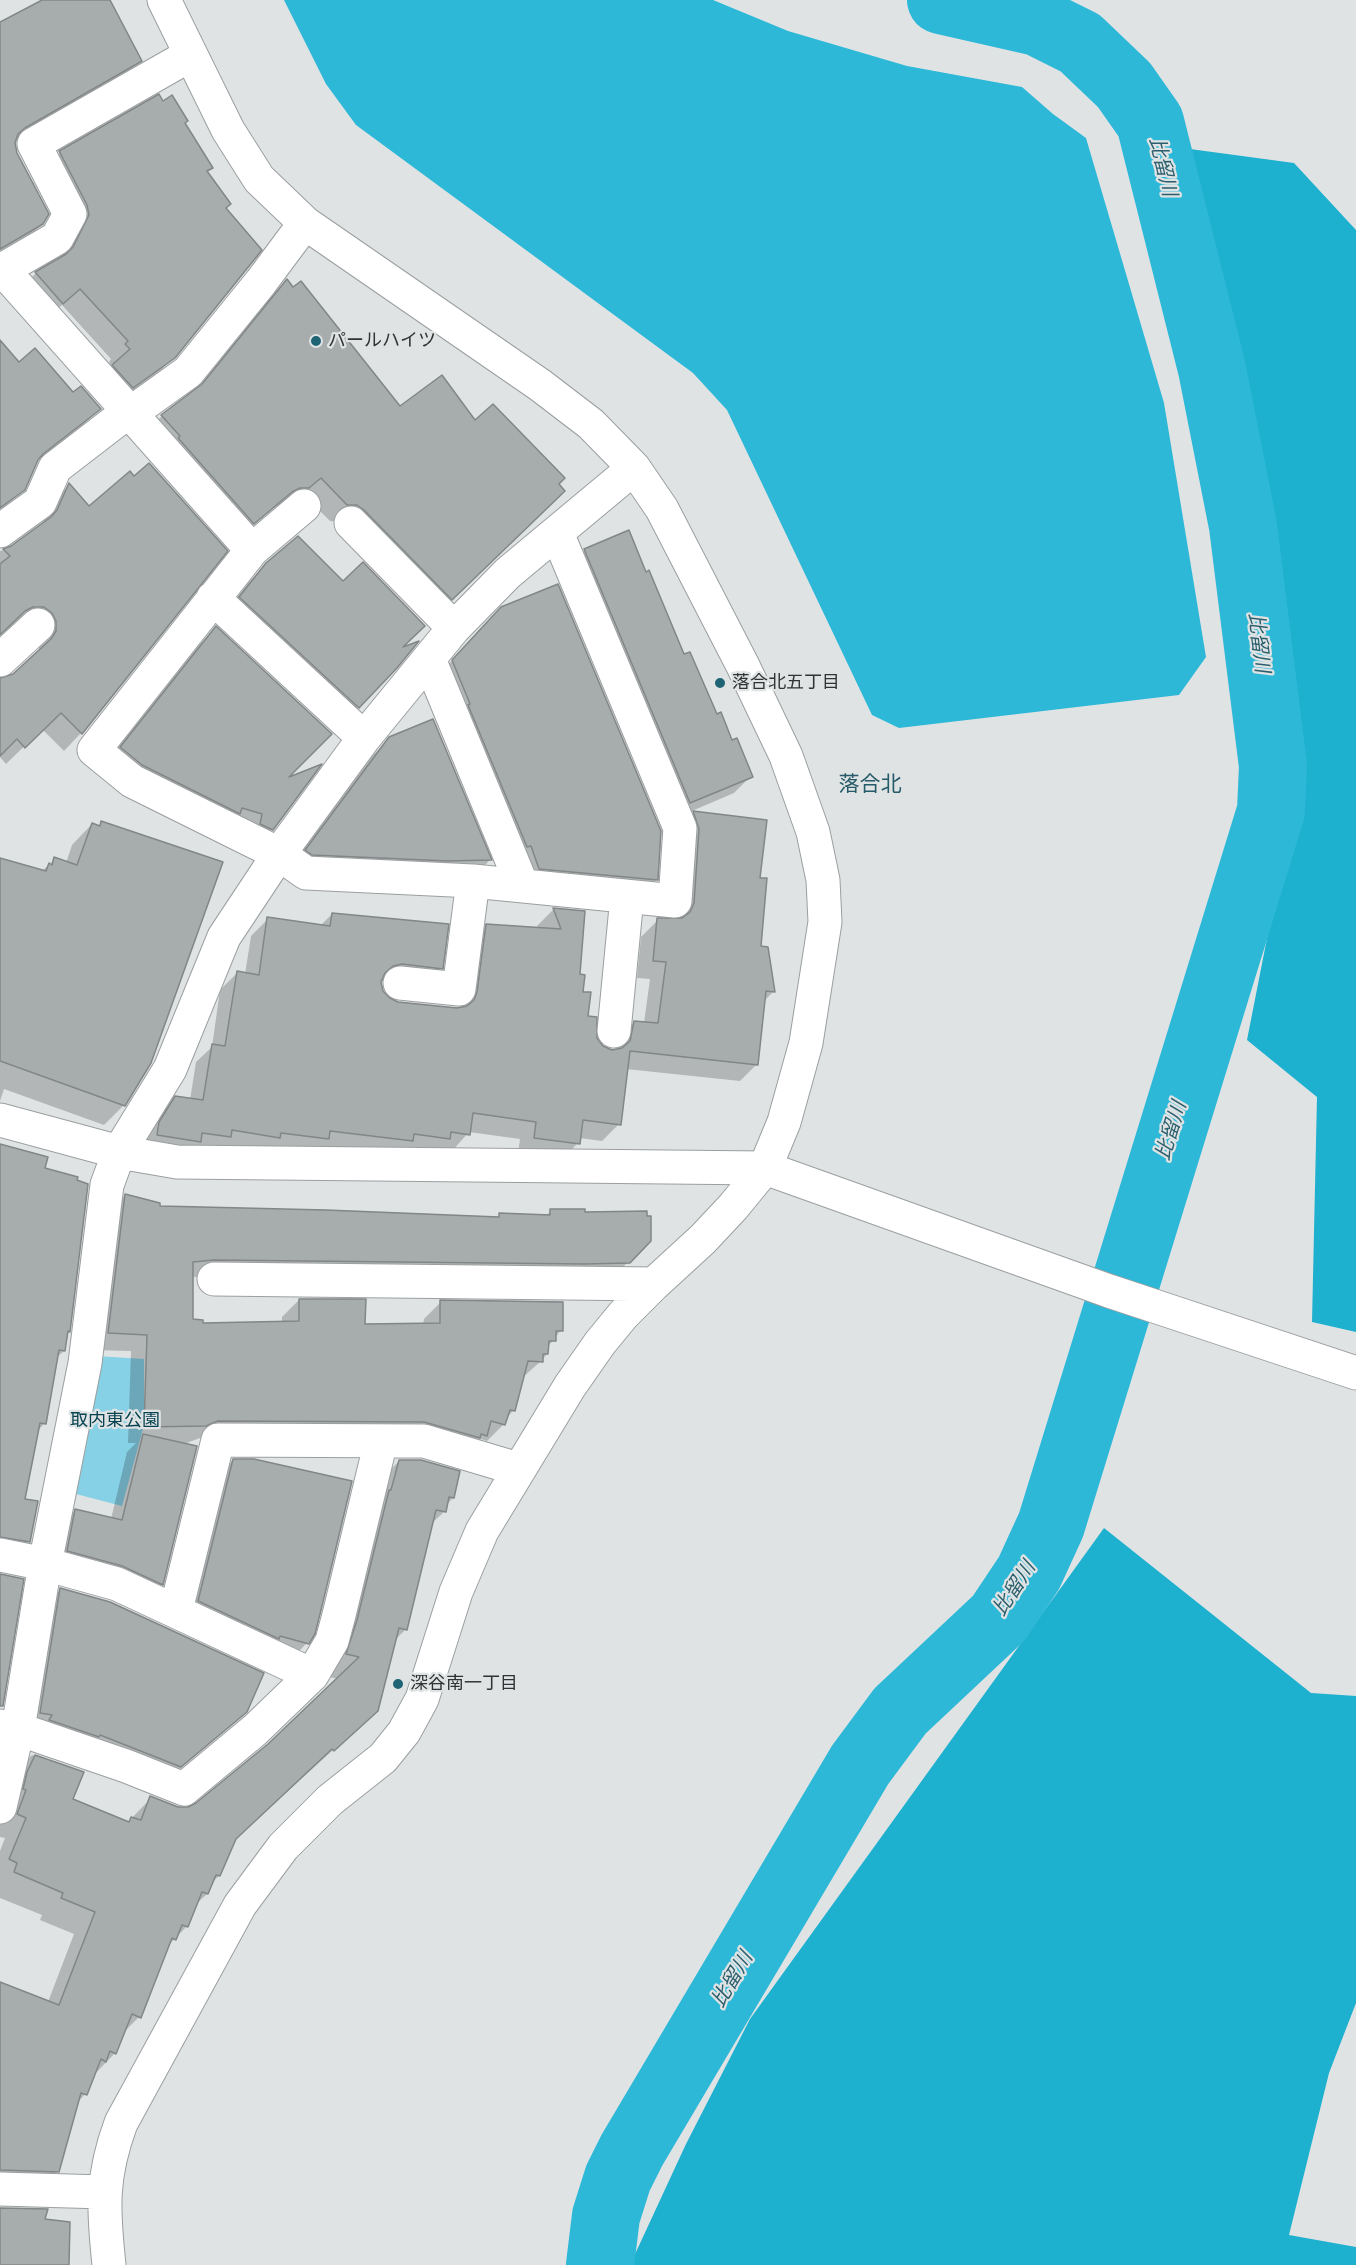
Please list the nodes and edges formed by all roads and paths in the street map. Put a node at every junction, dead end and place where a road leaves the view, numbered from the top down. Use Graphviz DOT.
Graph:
graph roads {
  1 [pos="164,0"];
  2 [pos="190,55"];
  3 [pos="305,223"];
  4 [pos="1,270"];
  5 [pos="131,413"];
  6 [pos="634,468"];
  7 [pos="304,506"];
  8 [pos="351,523"];
  9 [pos="0,531"];
  10 [pos="557,533"];
  11 [pos="252,550"];
  12 [pos="213,598"];
  13 [pos="38,625"];
  14 [pos="454,628"];
  15 [pos="429,659"];
  16 [pos="0,660"];
  17 [pos="364,738"];
  18 [pos="279,854"];
  19 [pos="473,881"];
  20 [pos="522,885"];
  21 [pos="627,897"];
  22 [pos="400,983"];
  23 [pos="614,1031"];
  24 [pos="0,1120"];
  25 [pos="119,1152"];
  26 [pos="765,1168"];
  27 [pos="214,1279"];
  28 [pos="654,1284"];
  29 [pos="1356,1373"];
  30 [pos="381,1441"];
  31 [pos="518,1469"];
  32 [pos="0,1555"];
  33 [pos="45,1564"];
  34 [pos="176,1610"];
  35 [pos="312,1675"];
  36 [pos="9,1727"];
  37 [pos="0,1807"];
  38 [pos="0,2189"];
  39 [pos="104,2192"];
  40 [pos="109,2265"];
  1 -- 2 [label="street"];
  2 -- 3 [label="street"];
  2 -- 4 [label="street"];
  3 -- 5 [label="street"];
  3 -- 6 [label="street"];
  4 -- 5 [label="street"];
  5 -- 9 [label="street"];
  5 -- 11 [label="street"];
  6 -- 10 [label="street"];
  6 -- 26 [label="street"];
  7 -- 11 [label="street"];
  8 -- 14 [label="street"];
  10 -- 14 [label="street"];
  10 -- 21 [label="street"];
  11 -- 12 [label="street"];
  12 -- 17 [label="street"];
  12 -- 18 [label="street"];
  13 -- 16 [label="street"];
  14 -- 15 [label="street"];
  15 -- 17 [label="street"];
  15 -- 20 [label="street"];
  17 -- 18 [label="street"];
  18 -- 19 [label="street"];
  18 -- 25 [label="street"];
  19 -- 20 [label="street"];
  19 -- 22 [label="street"];
  20 -- 21 [label="street"];
  21 -- 23 [label="street"];
  24 -- 25 [label="street"];
  25 -- 26 [label="street"];
  25 -- 33 [label="street"];
  26 -- 28 [label="street"];
  26 -- 29 [label="street"];
  27 -- 28 [label="street"];
  28 -- 31 [label="street"];
  30 -- 31 [label="street"];
  30 -- 34 [label="street"];
  30 -- 35 [label="street"];
  31 -- 39 [label="street"];
  32 -- 33 [label="street"];
  33 -- 34 [label="street"];
  33 -- 36 [label="street"];
  34 -- 35 [label="street"];
  35 -- 36 [label="street"];
  36 -- 37 [label="street"];
  38 -- 39 [label="street"];
  39 -- 40 [label="street"];
}
